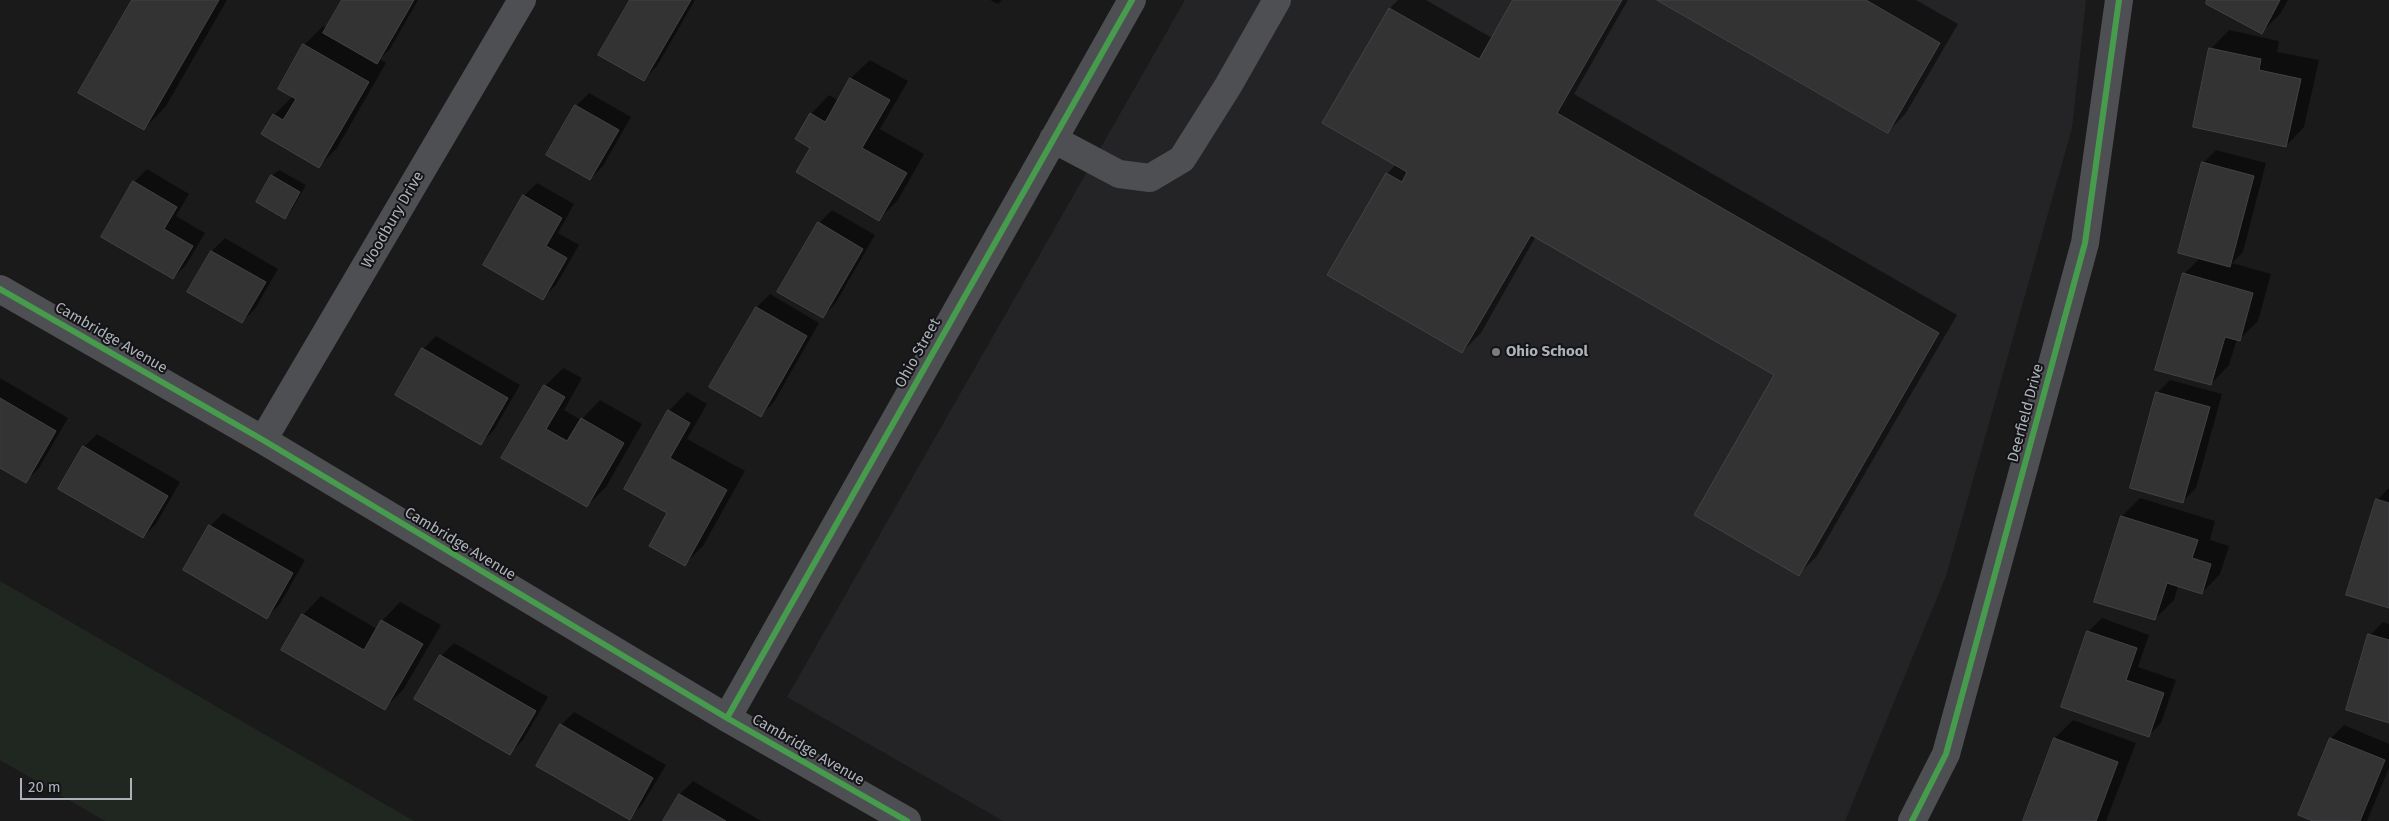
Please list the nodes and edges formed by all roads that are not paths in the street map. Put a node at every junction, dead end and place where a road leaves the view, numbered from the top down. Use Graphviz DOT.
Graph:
graph roads {
  1 [pos="522,0"];
  2 [pos="1132,0"];
  3 [pos="1277,0"];
  4 [pos="2119,0"];
  5 [pos="1053,139"];
  6 [pos="0,289"];
  7 [pos="263,440"];
  8 [pos="727,718"];
  9 [pos="907,821"];
  10 [pos="1912,821"];
  1 -- 7 [label="street, Woodbury Drive"];
  2 -- 5 [label="street, Ohio Street"];
  3 -- 5 [label="street"];
  4 -- 10 [label="street, Deerfield Drive"];
  5 -- 8 [label="street, Ohio Street"];
  6 -- 7 [label="street, Cambridge Avenue"];
  7 -- 8 [label="street, Cambridge Avenue"];
  8 -- 9 [label="street, Cambridge Avenue"];
}
